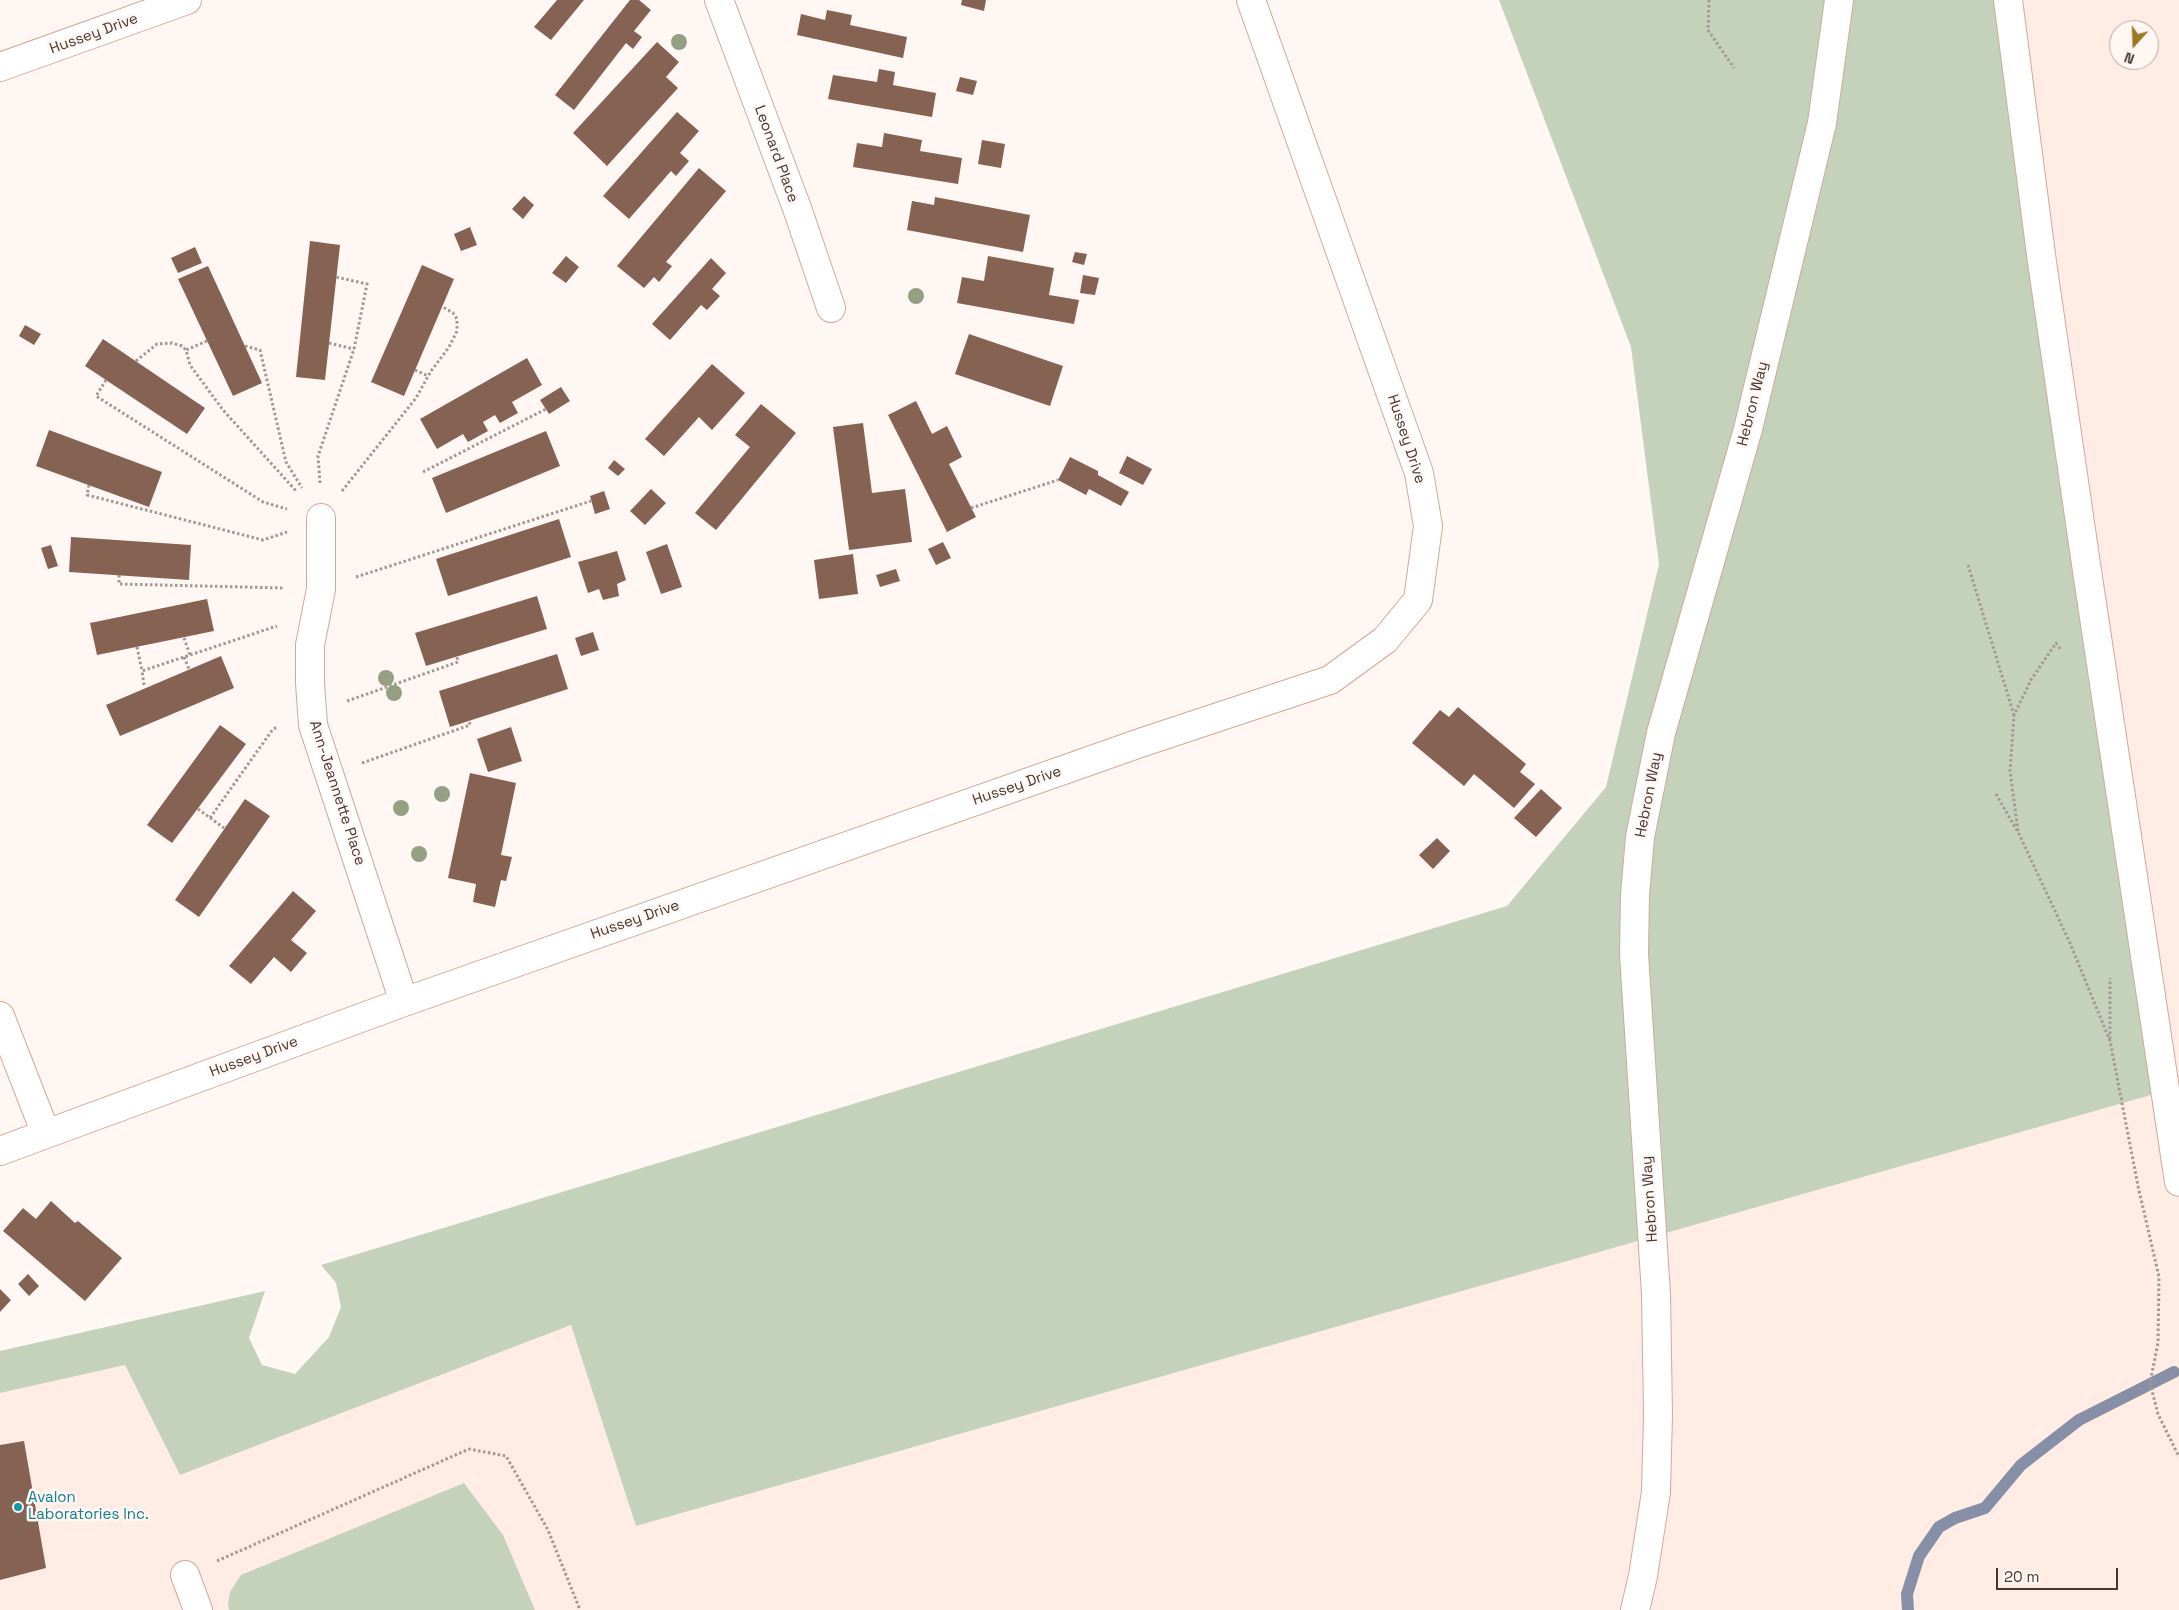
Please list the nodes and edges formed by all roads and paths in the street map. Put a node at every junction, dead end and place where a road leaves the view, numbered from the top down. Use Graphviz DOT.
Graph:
graph roads {
  1 [pos="187,0"];
  2 [pos="719,0"];
  3 [pos="1251,0"];
  4 [pos="1709,0"];
  5 [pos="1839,0"];
  6 [pos="2008,0"];
  7 [pos="0,68"];
  8 [pos="1734,68"];
  9 [pos="336,277"];
  10 [pos="443,307"];
  11 [pos="831,308"];
  12 [pos="207,341"];
  13 [pos="329,343"];
  14 [pos="245,346"];
  15 [pos="354,349"];
  16 [pos="186,350"];
  17 [pos="136,362"];
  18 [pos="415,370"];
  19 [pos="428,376"];
  20 [pos="106,380"];
  21 [pos="546,409"];
  22 [pos="423,472"];
  23 [pos="1058,480"];
  24 [pos="89,485"];
  25 [pos="591,501"];
  26 [pos="971,508"];
  27 [pos="322,518"];
  28 [pos="1968,565"];
  29 [pos="119,575"];
  30 [pos="319,601"];
  31 [pos="184,638"];
  32 [pos="2056,643"];
  33 [pos="137,647"];
  34 [pos="190,655"];
  35 [pos="457,657"];
  36 [pos="184,658"];
  37 [pos="189,670"];
  38 [pos="142,671"];
  39 [pos="144,685"];
  40 [pos="312,713"];
  41 [pos="2014,715"];
  42 [pos="469,721"];
  43 [pos="330,773"];
  44 [pos="1996,794"];
  45 [pos="198,808"];
  46 [pos="210,818"];
  47 [pos="224,828"];
  48 [pos="2019,834"];
  49 [pos="404,1002"];
  50 [pos="0,1016"];
  51 [pos="46,1134"];
  52 [pos="0,1151"];
  53 [pos="2179,1182"];
  54 [pos="2179,1457"];
  55 [pos="184,1575"];
  56 [pos="198,1610"];
  57 [pos="580,1610"];
  58 [pos="1635,1610"];
  1 -- 7 [label="street, Hussey Drive"];
  2 -- 11 [label="street, Leonard Place"];
  3 -- 49 [label="street, Hussey Drive"];
  4 -- 8 [label="path"];
  5 -- 58 [label="street, Hebron Way"];
  6 -- 53 [label="street"];
  9 -- 15 [label="path"];
  10 -- 19 [label="path"];
  12 -- 16 [label="path"];
  13 -- 15 [label="path"];
  14 -- 27 [label="path"];
  15 -- 27 [label="path"];
  16 -- 17 [label="path"];
  16 -- 27 [label="path"];
  18 -- 19 [label="path"];
  19 -- 27 [label="path"];
  20 -- 27 [label="path"];
  21 -- 22 [label="path"];
  23 -- 26 [label="path"];
  24 -- 27 [label="path"];
  25 -- 30 [label="path"];
  27 -- 30 [label="street, Ann-Jeannette Place"];
  28 -- 41 [label="path"];
  29 -- 30 [label="path"];
  30 -- 34 [label="path"];
  30 -- 40 [label="street, Ann-Jeannette Place"];
  31 -- 34 [label="path"];
  32 -- 41 [label="path"];
  33 -- 38 [label="path"];
  34 -- 36 [label="path"];
  35 -- 40 [label="path"];
  36 -- 37 [label="path"];
  36 -- 38 [label="path"];
  38 -- 39 [label="path"];
  40 -- 43 [label="street, Ann-Jeannette Place"];
  40 -- 46 [label="path"];
  41 -- 48 [label="path"];
  42 -- 43 [label="path"];
  43 -- 49 [label="street, Ann-Jeannette Place"];
  44 -- 48 [label="path"];
  45 -- 46 [label="path"];
  46 -- 47 [label="path"];
  48 -- 54 [label="path"];
  49 -- 51 [label="street, Hussey Drive"];
  50 -- 51 [label="street"];
  51 -- 52 [label="street, Hussey Drive"];
  55 -- 56 [label="street"];
  55 -- 57 [label="path"];
}
